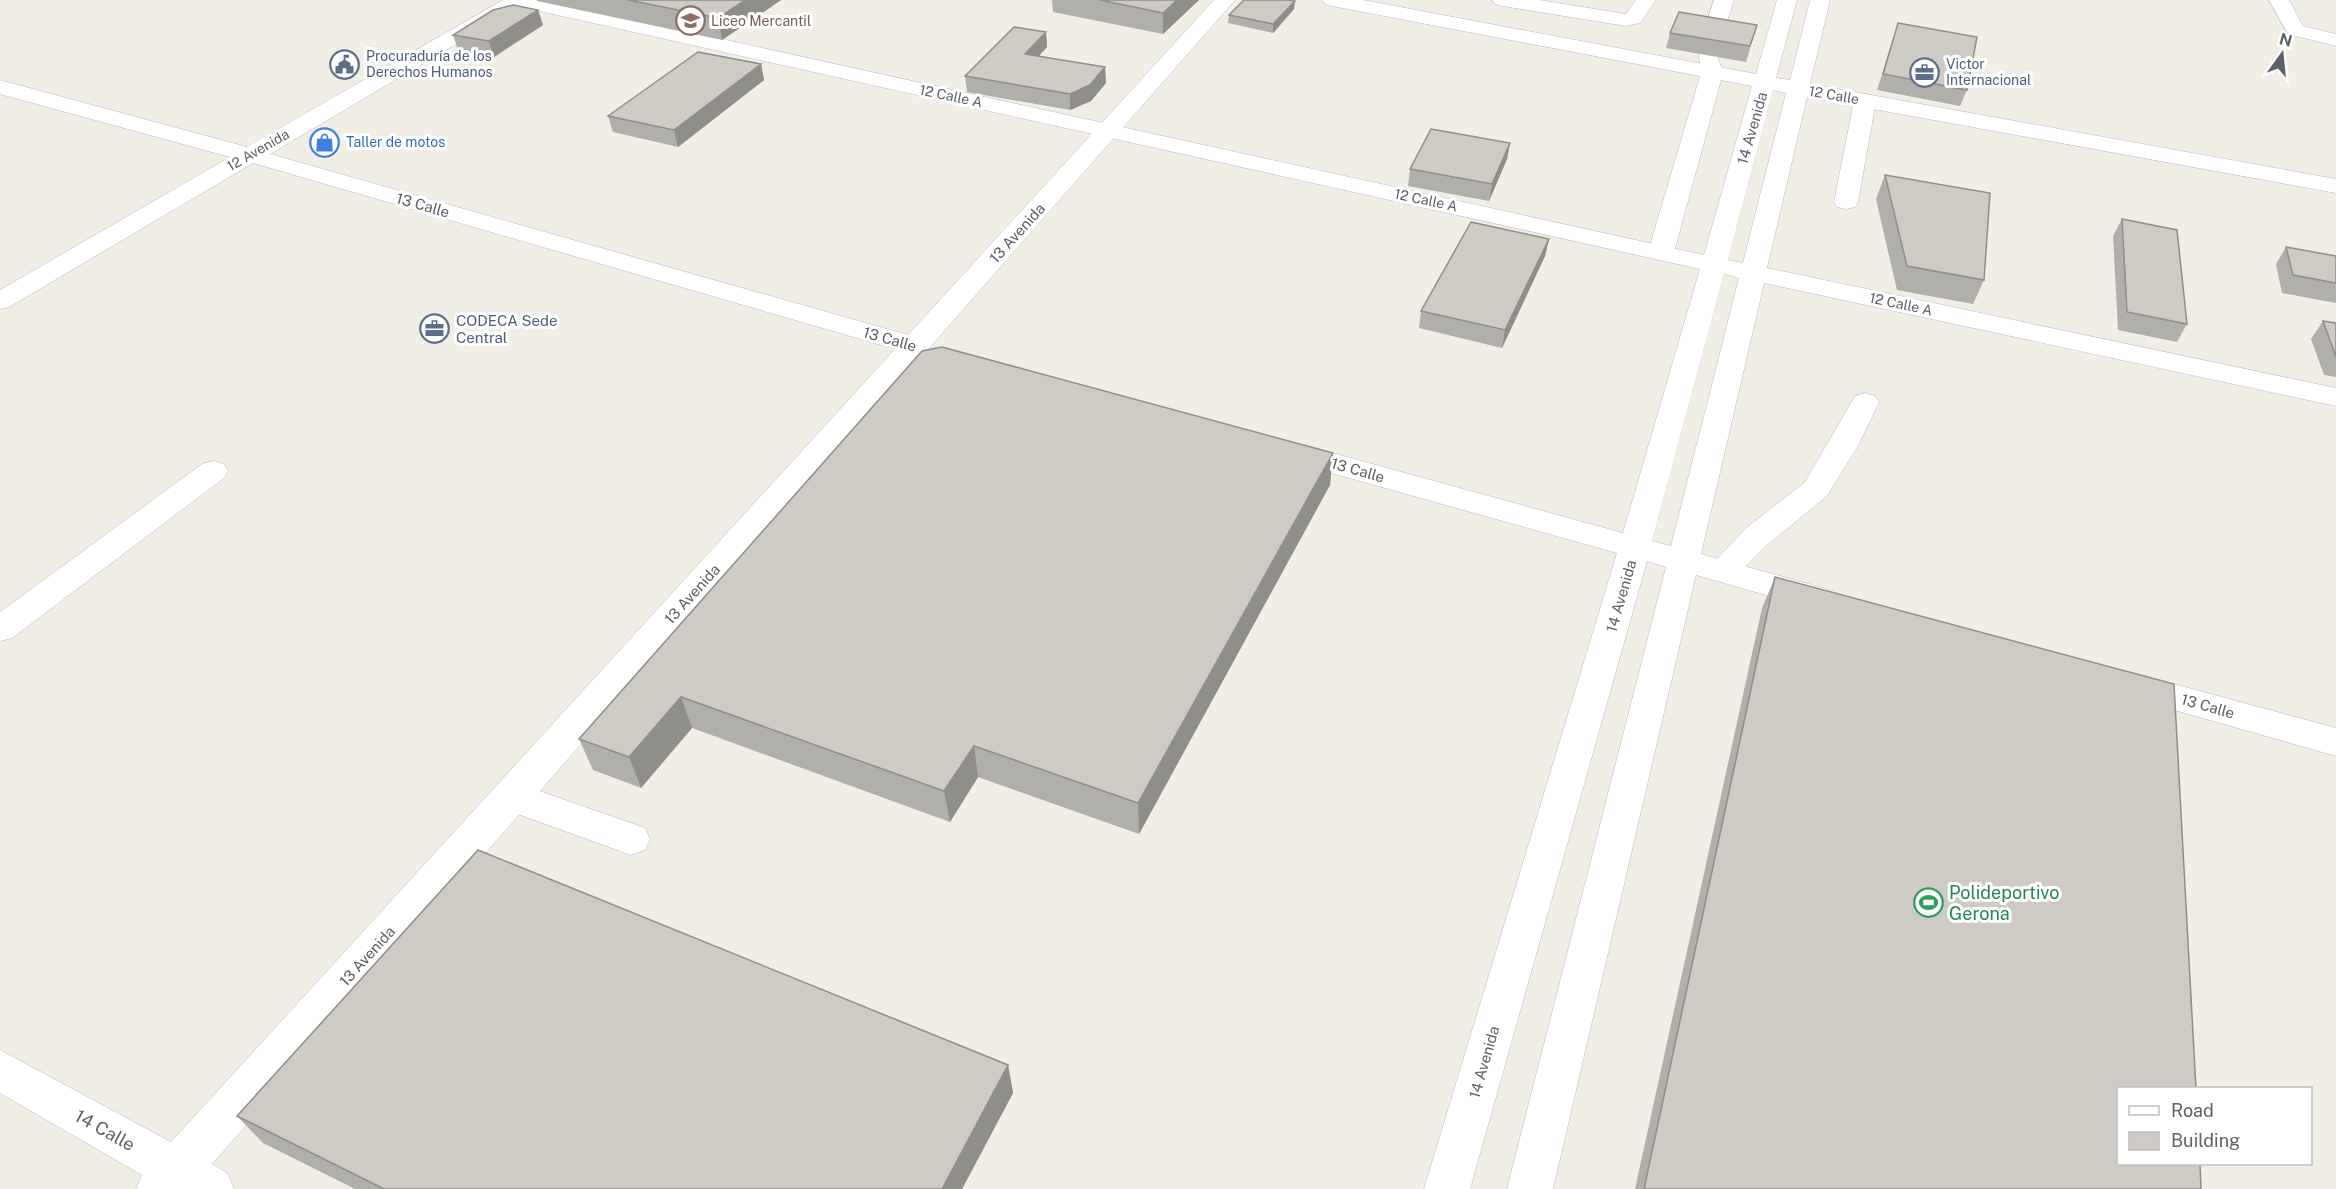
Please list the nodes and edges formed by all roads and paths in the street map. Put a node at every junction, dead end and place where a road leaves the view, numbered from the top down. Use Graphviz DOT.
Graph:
graph roads {
  1 [pos="517,0"];
  2 [pos="1226,0"];
  3 [pos="1332,0"];
  4 [pos="1502,0"];
  5 [pos="1646,0"];
  6 [pos="1724,0"];
  7 [pos="1787,0"];
  8 [pos="1820,0"];
  9 [pos="2279,0"];
  10 [pos="1713,33"];
  11 [pos="2336,40"];
  12 [pos="1710,64"];
  13 [pos="1765,83"];
  14 [pos="0,87"];
  15 [pos="1798,89"];
  16 [pos="1865,101"];
  17 [pos="1108,130"];
  18 [pos="249,155"];
  19 [pos="2336,186"];
  20 [pos="1846,202"];
  21 [pos="1661,252"];
  22 [pos="1714,264"];
  23 [pos="1754,273"];
  24 [pos="0,301"];
  25 [pos="930,350"];
  26 [pos="2336,397"];
  27 [pos="1865,402"];
  28 [pos="1256,441"];
  29 [pos="213,471"];
  30 [pos="1635,547"];
  31 [pos="1684,560"];
  32 [pos="1722,571"];
  33 [pos="1847,606"];
  34 [pos="0,629"];
  35 [pos="2097,676"];
  36 [pos="2336,742"];
  37 [pos="511,796"];
  38 [pos="631,839"];
  39 [pos="0,1070"];
  40 [pos="182,1183"];
  41 [pos="1446,1189"];
  42 [pos="1530,1189"];
  1 -- 17 [label="street, 12 Calle A"];
  1 -- 18 [label="street, 12 Avenida"];
  2 -- 17 [label="street, 13 Avenida"];
  3 -- 12 [label="street, 12 Calle"];
  4 -- 5 [label="street"];
  6 -- 10 [label="street"];
  7 -- 13 [label="street, 14 Avenida"];
  8 -- 15 [label="street"];
  9 -- 11 [label="street"];
  12 -- 13 [label="street, 12 Calle"];
  12 -- 21 [label="street"];
  13 -- 15 [label="street, 12 Calle"];
  13 -- 22 [label="street, 14 Avenida"];
  14 -- 18 [label="street, 13 Calle"];
  15 -- 16 [label="street, 12 Calle"];
  15 -- 23 [label="street"];
  16 -- 19 [label="street, 12 Calle"];
  16 -- 20 [label="street"];
  17 -- 21 [label="street, 12 Calle A"];
  17 -- 25 [label="street, 13 Avenida"];
  18 -- 24 [label="street, 12 Avenida"];
  18 -- 25 [label="street, 13 Calle"];
  21 -- 22 [label="street, 12 Calle A"];
  22 -- 23 [label="street, 12 Calle A"];
  22 -- 30 [label="street, 14 Avenida"];
  23 -- 26 [label="street, 12 Calle A"];
  23 -- 31 [label="street"];
  25 -- 37 [label="street, 13 Avenida"];
  27 -- 32 [label="street"];
  28 -- 30 [label="street, 13 Calle"];
  29 -- 34 [label="street"];
  30 -- 31 [label="street, 13 Calle"];
  30 -- 41 [label="street, 14 Avenida"];
  31 -- 32 [label="street, 13 Calle"];
  31 -- 42 [label="street"];
  32 -- 33 [label="street, 13 Calle"];
  35 -- 36 [label="street, 13 Calle"];
  37 -- 38 [label="street"];
  37 -- 40 [label="street, 13 Avenida"];
  39 -- 40 [label="street, 14 Calle"];
}
